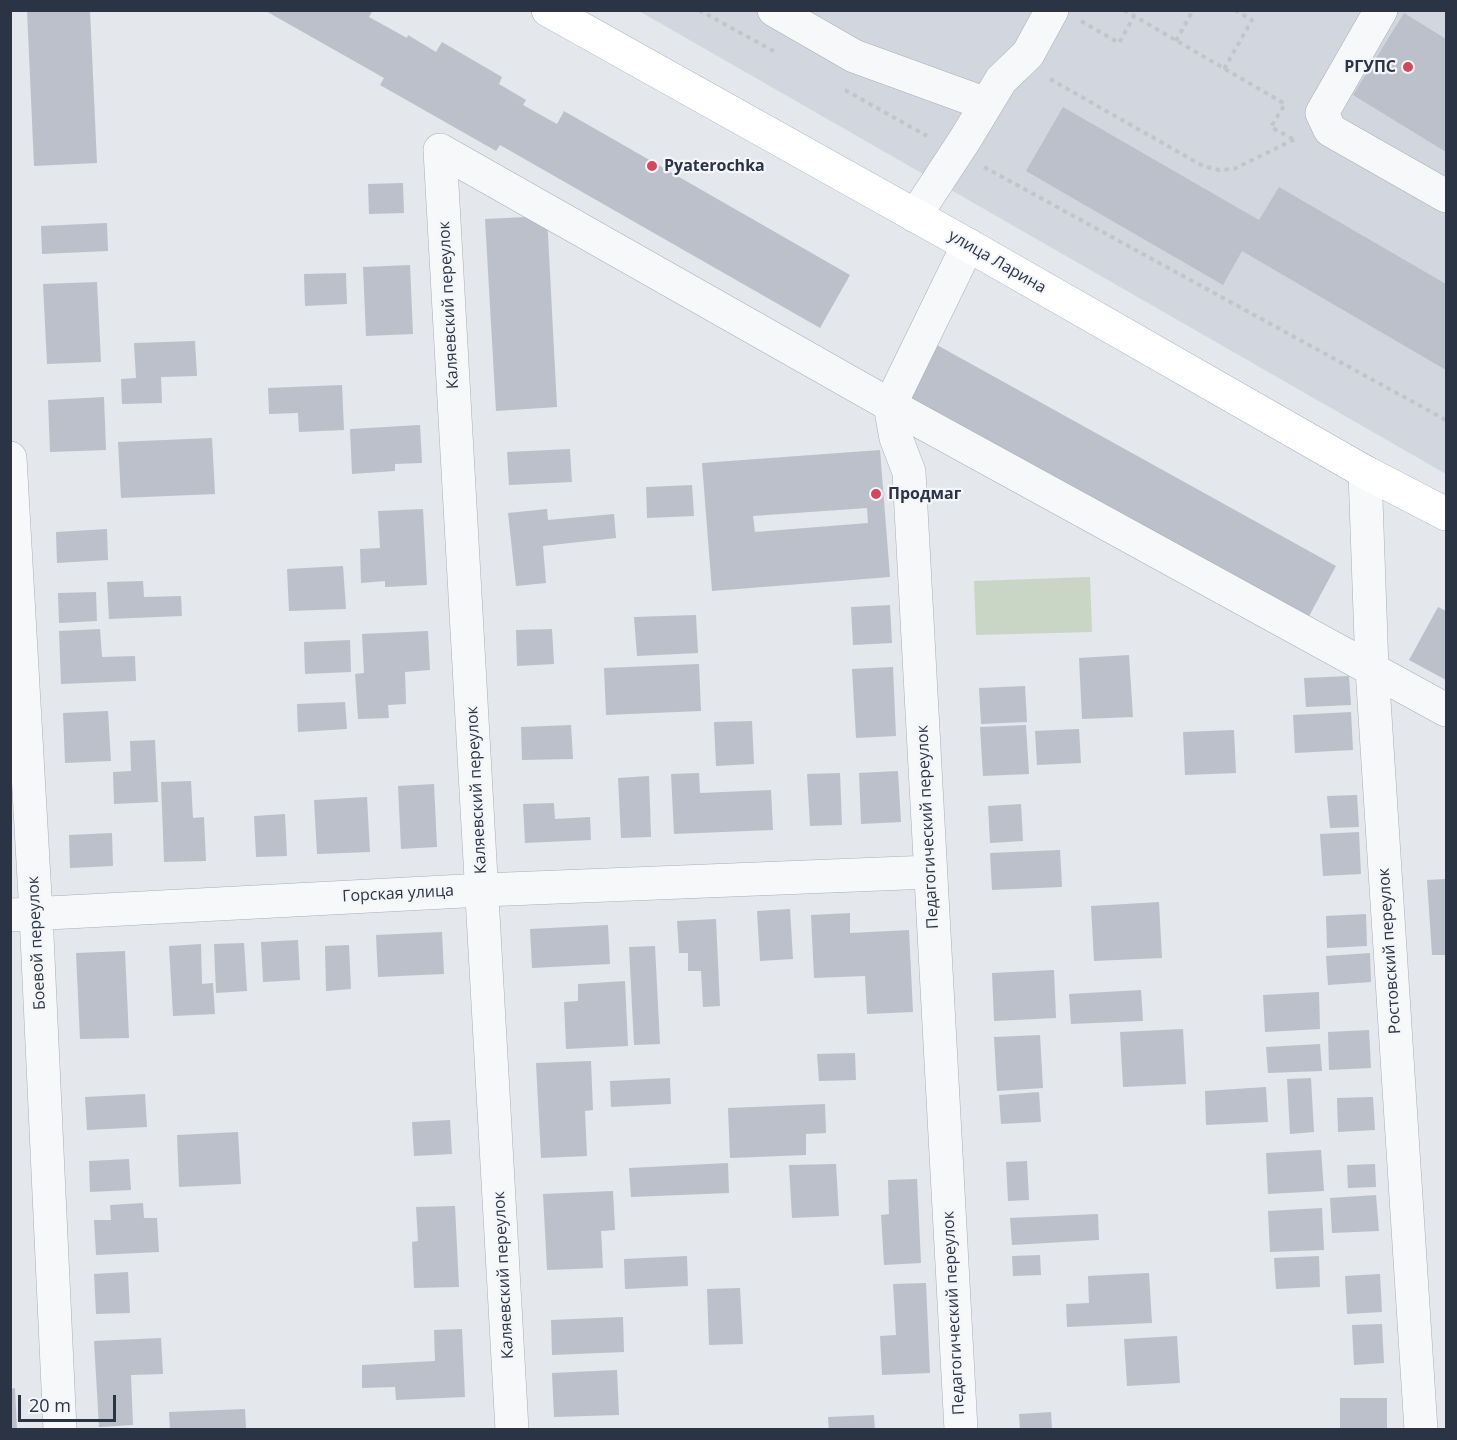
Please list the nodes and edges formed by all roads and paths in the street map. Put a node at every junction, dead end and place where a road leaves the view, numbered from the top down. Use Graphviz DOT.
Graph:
graph roads {
  1 [pos="548,10"];
  2 [pos="699,10"];
  3 [pos="774,10"];
  4 [pos="1124,10"];
  5 [pos="1193,10"];
  6 [pos="1235,10"];
  7 [pos="1381,10"];
  8 [pos="1062,13"];
  9 [pos="1134,16"];
  10 [pos="1176,41"];
  11 [pos="782,56"];
  12 [pos="1019,62"];
  13 [pos="1224,69"];
  14 [pos="843,90"];
  15 [pos="986,104"];
  16 [pos="1327,122"];
  17 [pos="1293,140"];
  18 [pos="957,152"];
  19 [pos="1446,196"];
  20 [pos="915,216"];
  21 [pos="968,245"];
  22 [pos="891,405"];
  23 [pos="1446,420"];
  24 [pos="10,458"];
  25 [pos="1365,472"];
  26 [pos="1446,514"];
  27 [pos="1372,669"];
  28 [pos="1446,710"];
  29 [pos="930,872"];
  30 [pos="483,890"];
  31 [pos="23,915"];
  32 [pos="60,1430"];
  33 [pos="512,1430"];
  34 [pos="961,1430"];
  35 [pos="1421,1430"];
  1 -- 20 [label="main road, улица Ларина"];
  2 -- 11 [label="path"];
  3 -- 15 [label="street"];
  4 -- 9 [label="path"];
  5 -- 10 [label="path"];
  6 -- 13 [label="path"];
  7 -- 16 [label="street"];
  8 -- 9 [label="path"];
  8 -- 12 [label="street"];
  9 -- 10 [label="path"];
  10 -- 13 [label="path"];
  12 -- 15 [label="street"];
  12 -- 17 [label="path"];
  13 -- 17 [label="path"];
  14 -- 18 [label="path"];
  15 -- 18 [label="street"];
  16 -- 17 [label="path"];
  16 -- 19 [label="street"];
  18 -- 20 [label="street"];
  18 -- 23 [label="path"];
  20 -- 21 [label="main road, улица Ларина"];
  21 -- 22 [label="street"];
  21 -- 25 [label="main road, улица Ларина"];
  22 -- 27 [label="street"];
  22 -- 29 [label="street, Педагогический переулок"];
  22 -- 30 [label="street, Каляевский переулок"];
  24 -- 31 [label="street, Боевой переулок"];
  25 -- 26 [label="main road, улица Ларина"];
  25 -- 27 [label="street, Ростовский переулок"];
  27 -- 28 [label="street"];
  27 -- 35 [label="street, Ростовский переулок"];
  29 -- 30 [label="street, Горская улица"];
  29 -- 34 [label="street, Педагогический переулок"];
  30 -- 31 [label="street, Горская улица"];
  30 -- 33 [label="street, Каляевский переулок"];
  31 -- 32 [label="street, Боевой переулок"];
}
